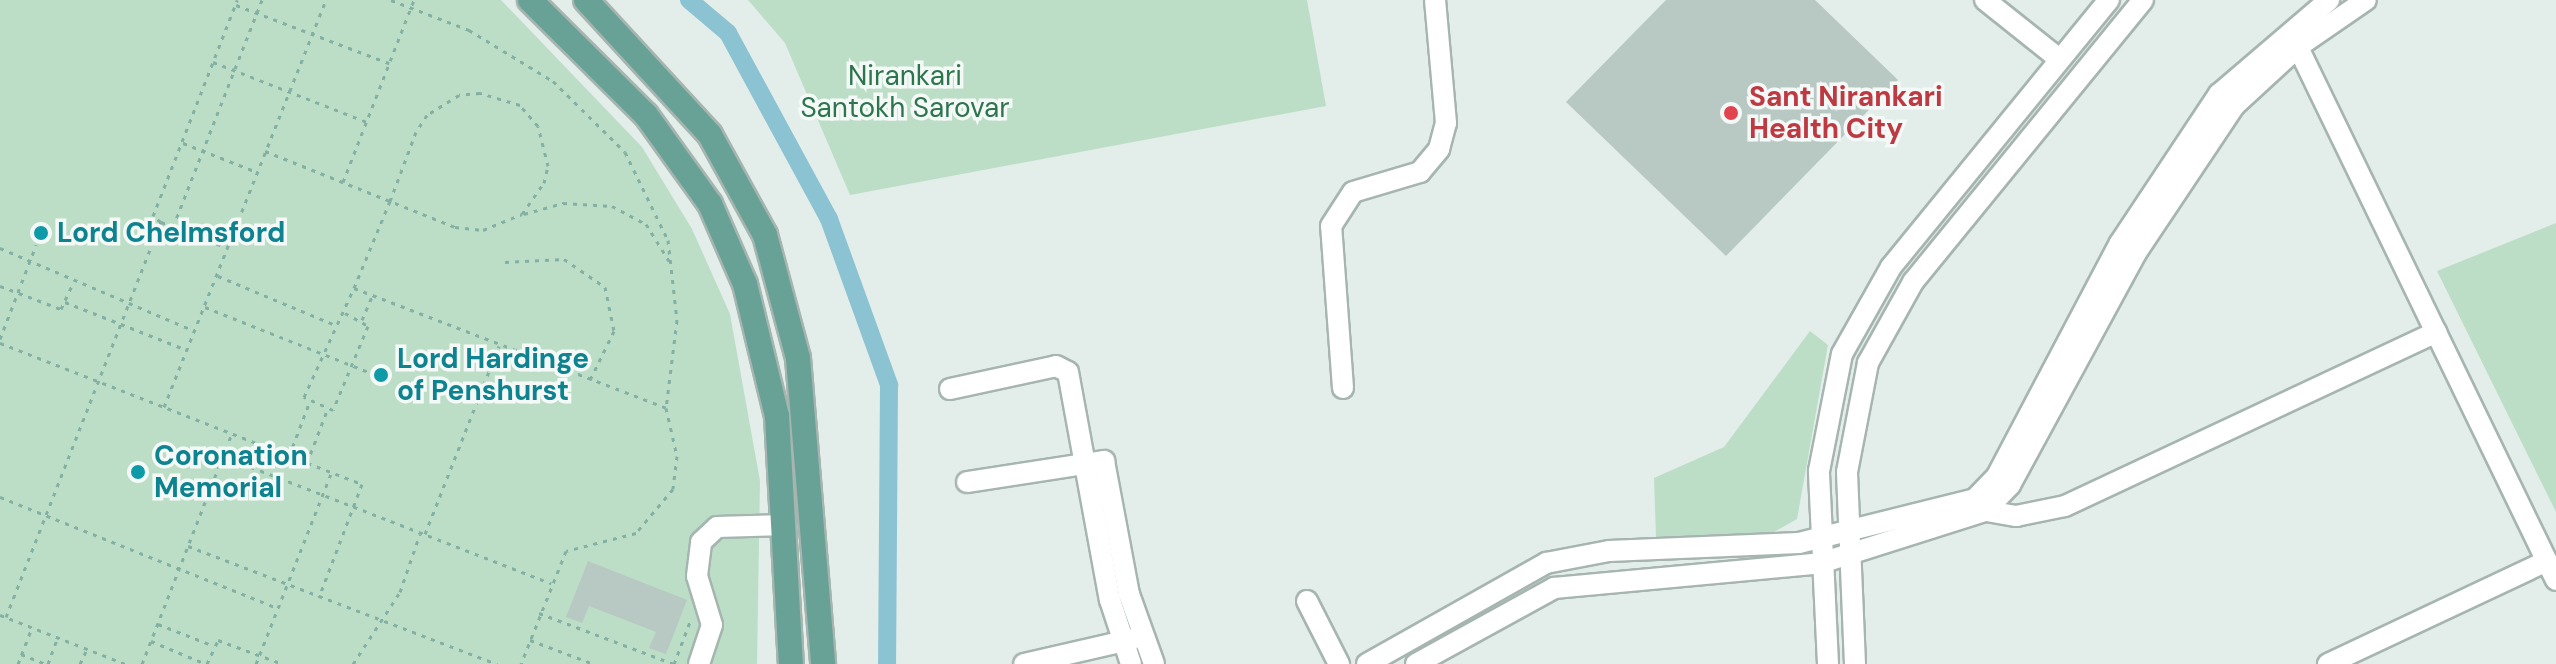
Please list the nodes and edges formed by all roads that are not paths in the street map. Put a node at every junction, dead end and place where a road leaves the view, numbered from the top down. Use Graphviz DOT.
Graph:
graph roads {
  1 [pos="530,0"];
  2 [pos="586,0"];
  3 [pos="1435,0"];
  4 [pos="1985,0"];
  5 [pos="2143,0"];
  6 [pos="2329,0"];
  7 [pos="2366,0"];
  8 [pos="2104,5"];
  9 [pos="2119,27"];
  10 [pos="2294,38"];
  11 [pos="2058,58"];
  12 [pos="1983,152"];
  13 [pos="2003,167"];
  14 [pos="2436,332"];
  15 [pos="1343,388"];
  16 [pos="950,389"];
  17 [pos="1085,459"];
  18 [pos="967,482"];
  19 [pos="1964,505"];
  20 [pos="1985,511"];
  21 [pos="785,525"];
  22 [pos="1846,529"];
  23 [pos="1819,536"];
  24 [pos="1591,555"];
  25 [pos="1848,558"];
  26 [pos="2547,561"];
  27 [pos="1821,563"];
  28 [pos="1594,580"];
  29 [pos="2556,580"];
  30 [pos="1307,601"];
  31 [pos="1131,640"];
  32 [pos="699,664"];
  33 [pos="791,664"];
  34 [pos="823,664"];
  35 [pos="1024,664"];
  36 [pos="1131,664"];
  37 [pos="1154,664"];
  38 [pos="1339,664"];
  39 [pos="1367,664"];
  40 [pos="1416,664"];
  41 [pos="1828,664"];
  42 [pos="1855,664"];
  43 [pos="2328,664"];
  1 -- 21 [label="main road"];
  2 -- 34 [label="main road"];
  3 -- 15 [label="street"];
  4 -- 11 [label="street"];
  5 -- 9 [label="street"];
  6 -- 10 [label="street"];
  7 -- 10 [label="street"];
  8 -- 9 [label="street"];
  8 -- 11 [label="street"];
  9 -- 13 [label="street"];
  10 -- 14 [label="street"];
  10 -- 19 [label="street"];
  10 -- 20 [label="street"];
  11 -- 12 [label="street"];
  12 -- 13 [label="street"];
  12 -- 23 [label="street"];
  13 -- 22 [label="street"];
  14 -- 20 [label="street"];
  14 -- 26 [label="street"];
  16 -- 17 [label="street"];
  17 -- 18 [label="street"];
  17 -- 31 [label="street"];
  19 -- 20 [label="street"];
  19 -- 22 [label="street"];
  20 -- 25 [label="street"];
  21 -- 32 [label="street"];
  21 -- 33 [label="main road"];
  22 -- 23 [label="street"];
  22 -- 25 [label="street"];
  23 -- 24 [label="street"];
  23 -- 27 [label="street"];
  24 -- 28 [label="street"];
  24 -- 39 [label="street"];
  25 -- 27 [label="street"];
  25 -- 42 [label="street"];
  26 -- 29 [label="street"];
  26 -- 43 [label="street"];
  27 -- 28 [label="street"];
  27 -- 41 [label="street"];
  28 -- 40 [label="street"];
  30 -- 38 [label="street"];
  31 -- 35 [label="street"];
  31 -- 36 [label="street"];
  31 -- 37 [label="street"];
}
